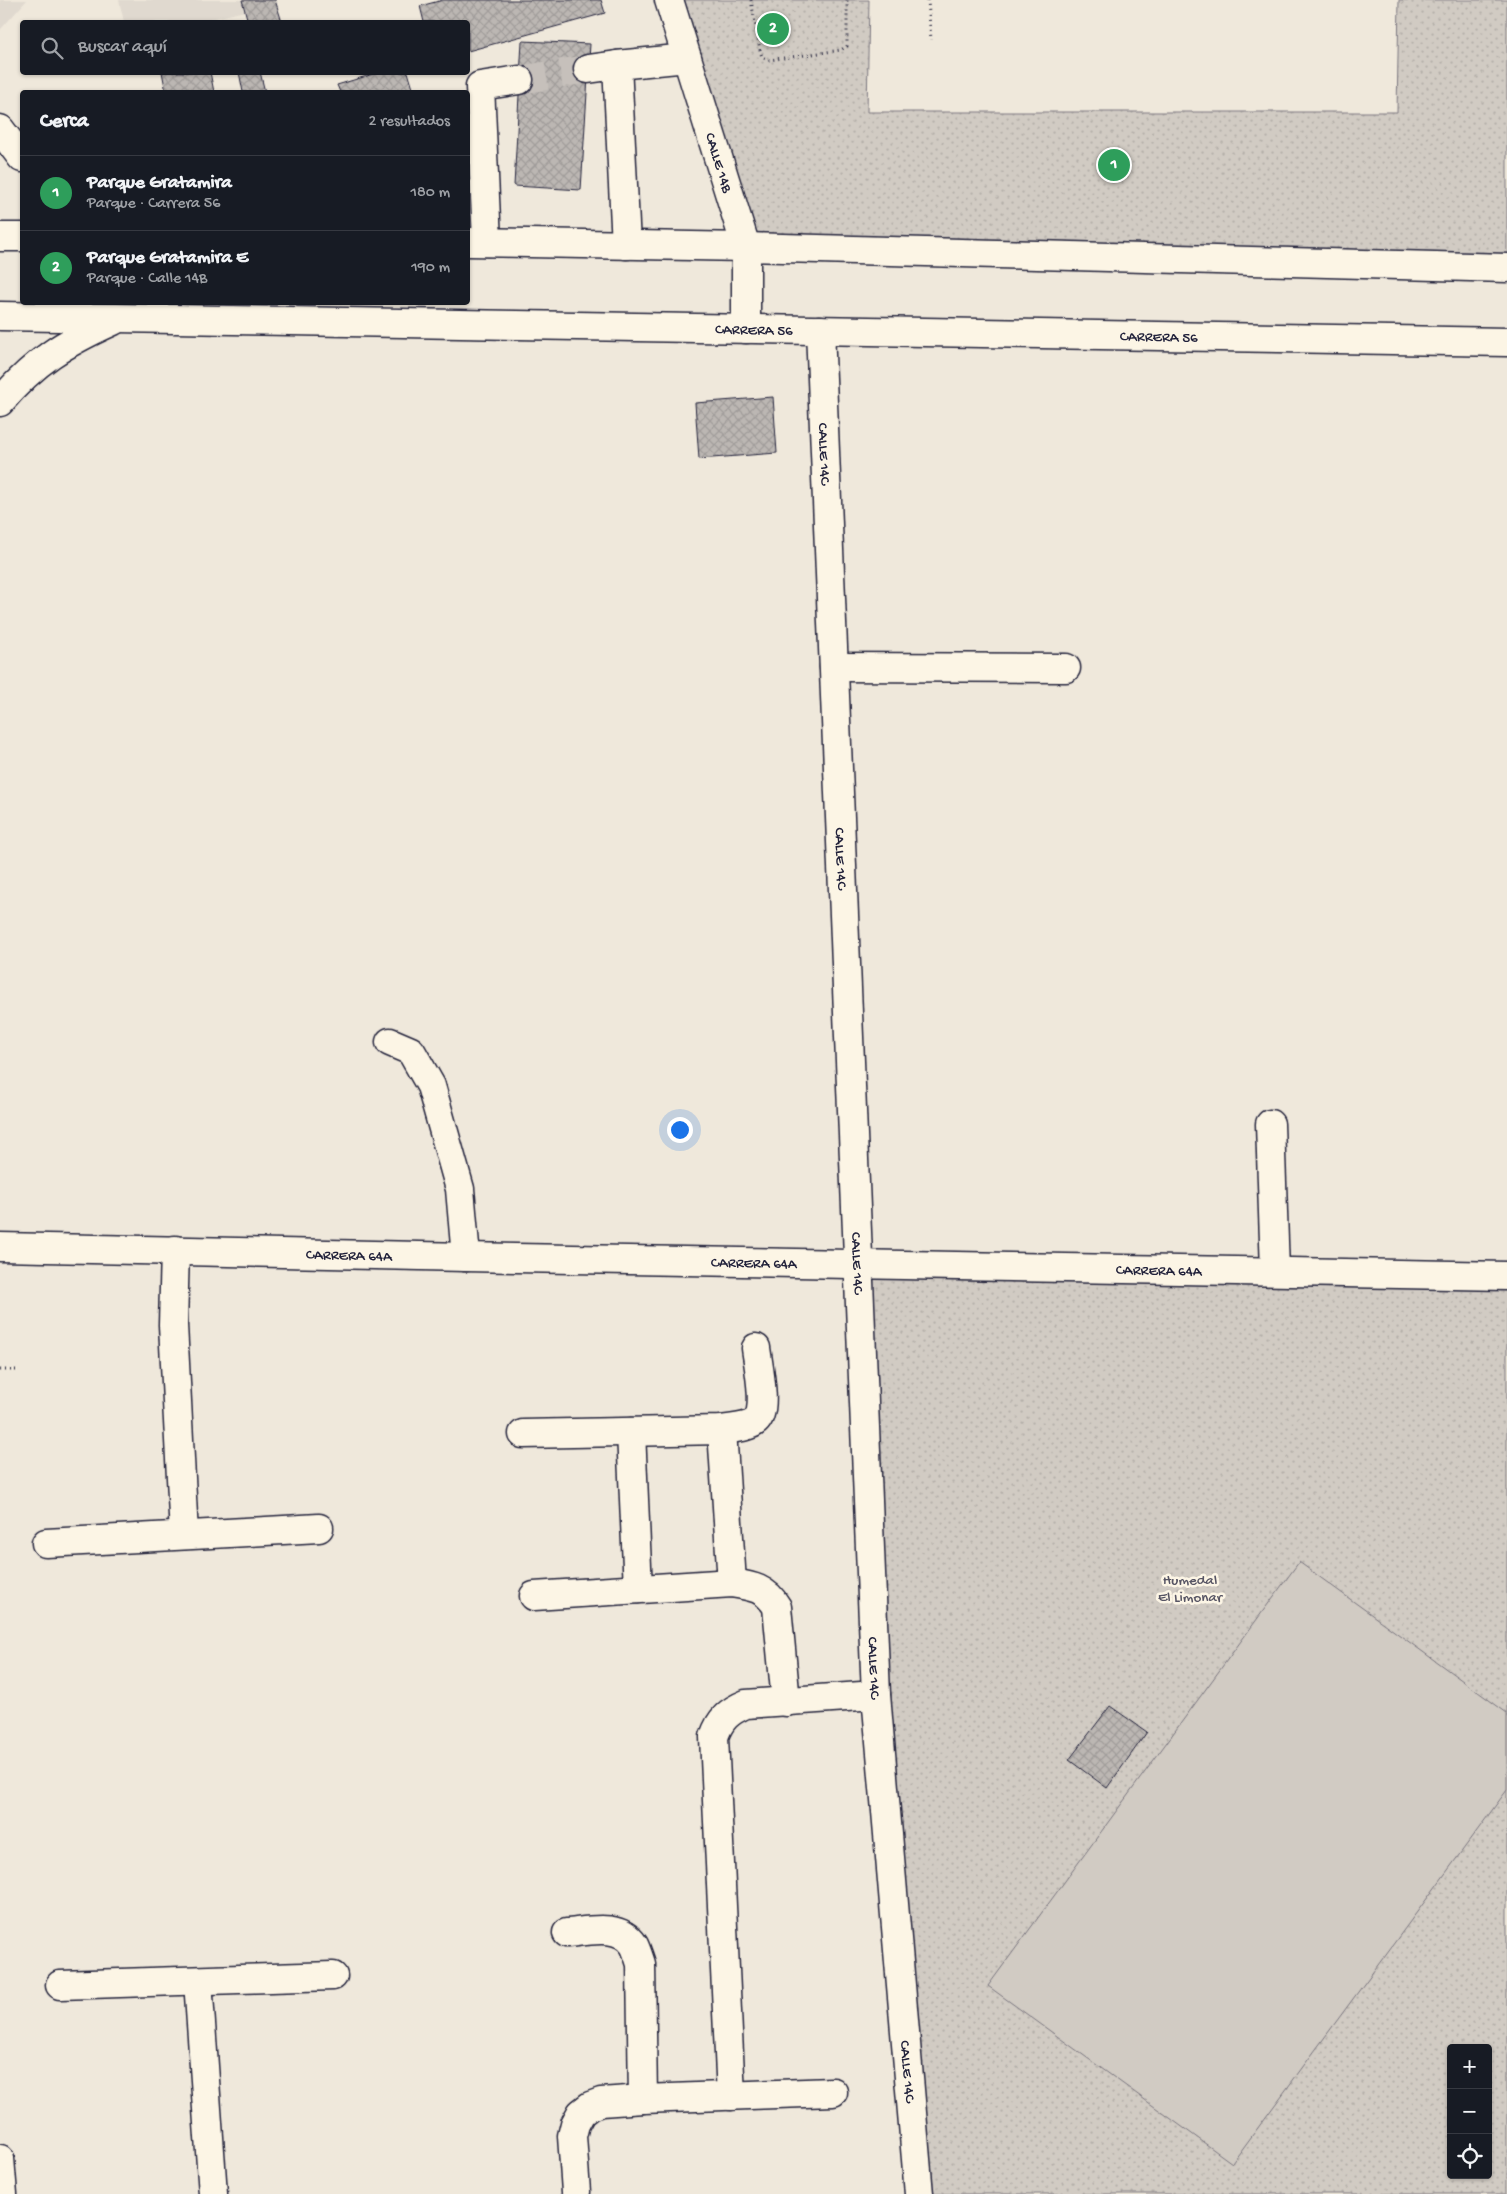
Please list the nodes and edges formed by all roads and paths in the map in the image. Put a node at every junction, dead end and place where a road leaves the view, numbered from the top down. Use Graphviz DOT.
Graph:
graph roads {
  1 [pos="669,0"];
  2 [pos="750,0"];
  3 [pos="847,0"];
  4 [pos="928,0"];
  5 [pos="931,40"];
  6 [pos="687,58"];
  7 [pos="618,64"];
  8 [pos="588,69"];
  9 [pos="520,80"];
  10 [pos="0,129"];
  11 [pos="20,155"];
  12 [pos="0,237"];
  13 [pos="20,237"];
  14 [pos="477,242"];
  15 [pos="626,245"];
  16 [pos="746,247"];
  17 [pos="1507,268"];
  18 [pos="0,316"];
  19 [pos="119,318"];
  20 [pos="746,329"];
  21 [pos="820,330"];
  22 [pos="1507,342"];
  23 [pos="0,402"];
  24 [pos="834,667"];
  25 [pos="1066,668"];
  26 [pos="390,1042"];
  27 [pos="1270,1124"];
  28 [pos="0,1247"];
  29 [pos="175,1250"];
  30 [pos="466,1257"];
  31 [pos="859,1263"];
  32 [pos="1276,1271"];
  33 [pos="1507,1276"];
  34 [pos="756,1348"];
  35 [pos="0,1370"];
  36 [pos="16,1370"];
  37 [pos="722,1430"];
  38 [pos="631,1432"];
  39 [pos="523,1434"];
  40 [pos="319,1528"];
  41 [pos="184,1535"];
  42 [pos="46,1543"];
  43 [pos="732,1583"];
  44 [pos="638,1590"];
  45 [pos="534,1596"];
  46 [pos="876,1694"];
  47 [pos="786,1702"];
  48 [pos="568,1933"];
  49 [pos="333,1976"];
  50 [pos="198,1981"];
  51 [pos="60,1985"];
  52 [pos="832,2092"];
  53 [pos="731,2096"];
  54 [pos="644,2099"];
  55 [pos="0,2159"];
  56 [pos="576,2192"];
  57 [pos="3,2194"];
  58 [pos="213,2194"];
  59 [pos="919,2194"];
  1 -- 6 [label="street, CALLE 14B"];
  2 -- 3 [label="path"];
  4 -- 5 [label="path"];
  6 -- 7 [label="street"];
  6 -- 16 [label="street, CALLE 14B"];
  7 -- 8 [label="street"];
  7 -- 15 [label="street"];
  9 -- 14 [label="street"];
  10 -- 11 [label="street"];
  12 -- 13 [label="street"];
  14 -- 15 [label="street"];
  15 -- 16 [label="street"];
  16 -- 17 [label="street"];
  16 -- 20 [label="street, CALLE 14B"];
  18 -- 19 [label="street, CARRERA 56"];
  19 -- 20 [label="street, CARRERA 56"];
  19 -- 23 [label="street"];
  20 -- 21 [label="street, CARRERA 56"];
  21 -- 22 [label="street, CARRERA 56"];
  21 -- 24 [label="street, CALLE 14C"];
  24 -- 25 [label="street"];
  24 -- 31 [label="street, CALLE 14C"];
  26 -- 30 [label="street"];
  27 -- 32 [label="street"];
  28 -- 29 [label="street, CARRERA 64A"];
  29 -- 30 [label="street, CARRERA 64A"];
  29 -- 41 [label="street"];
  30 -- 31 [label="street, CARRERA 64A"];
  31 -- 32 [label="street, CARRERA 64A"];
  31 -- 46 [label="street, CALLE 14C"];
  32 -- 33 [label="street, CARRERA 64A"];
  34 -- 37 [label="street"];
  35 -- 36 [label="path"];
  37 -- 38 [label="street"];
  37 -- 43 [label="street"];
  38 -- 39 [label="street"];
  38 -- 44 [label="street"];
  40 -- 41 [label="street"];
  41 -- 42 [label="street"];
  43 -- 44 [label="street"];
  43 -- 47 [label="street"];
  44 -- 45 [label="street"];
  46 -- 47 [label="street"];
  46 -- 59 [label="street, CALLE 14C"];
  47 -- 53 [label="street"];
  48 -- 54 [label="street"];
  49 -- 50 [label="street"];
  50 -- 51 [label="street"];
  50 -- 58 [label="street"];
  52 -- 53 [label="street"];
  53 -- 54 [label="street"];
  54 -- 56 [label="street"];
  55 -- 57 [label="street"];
}
